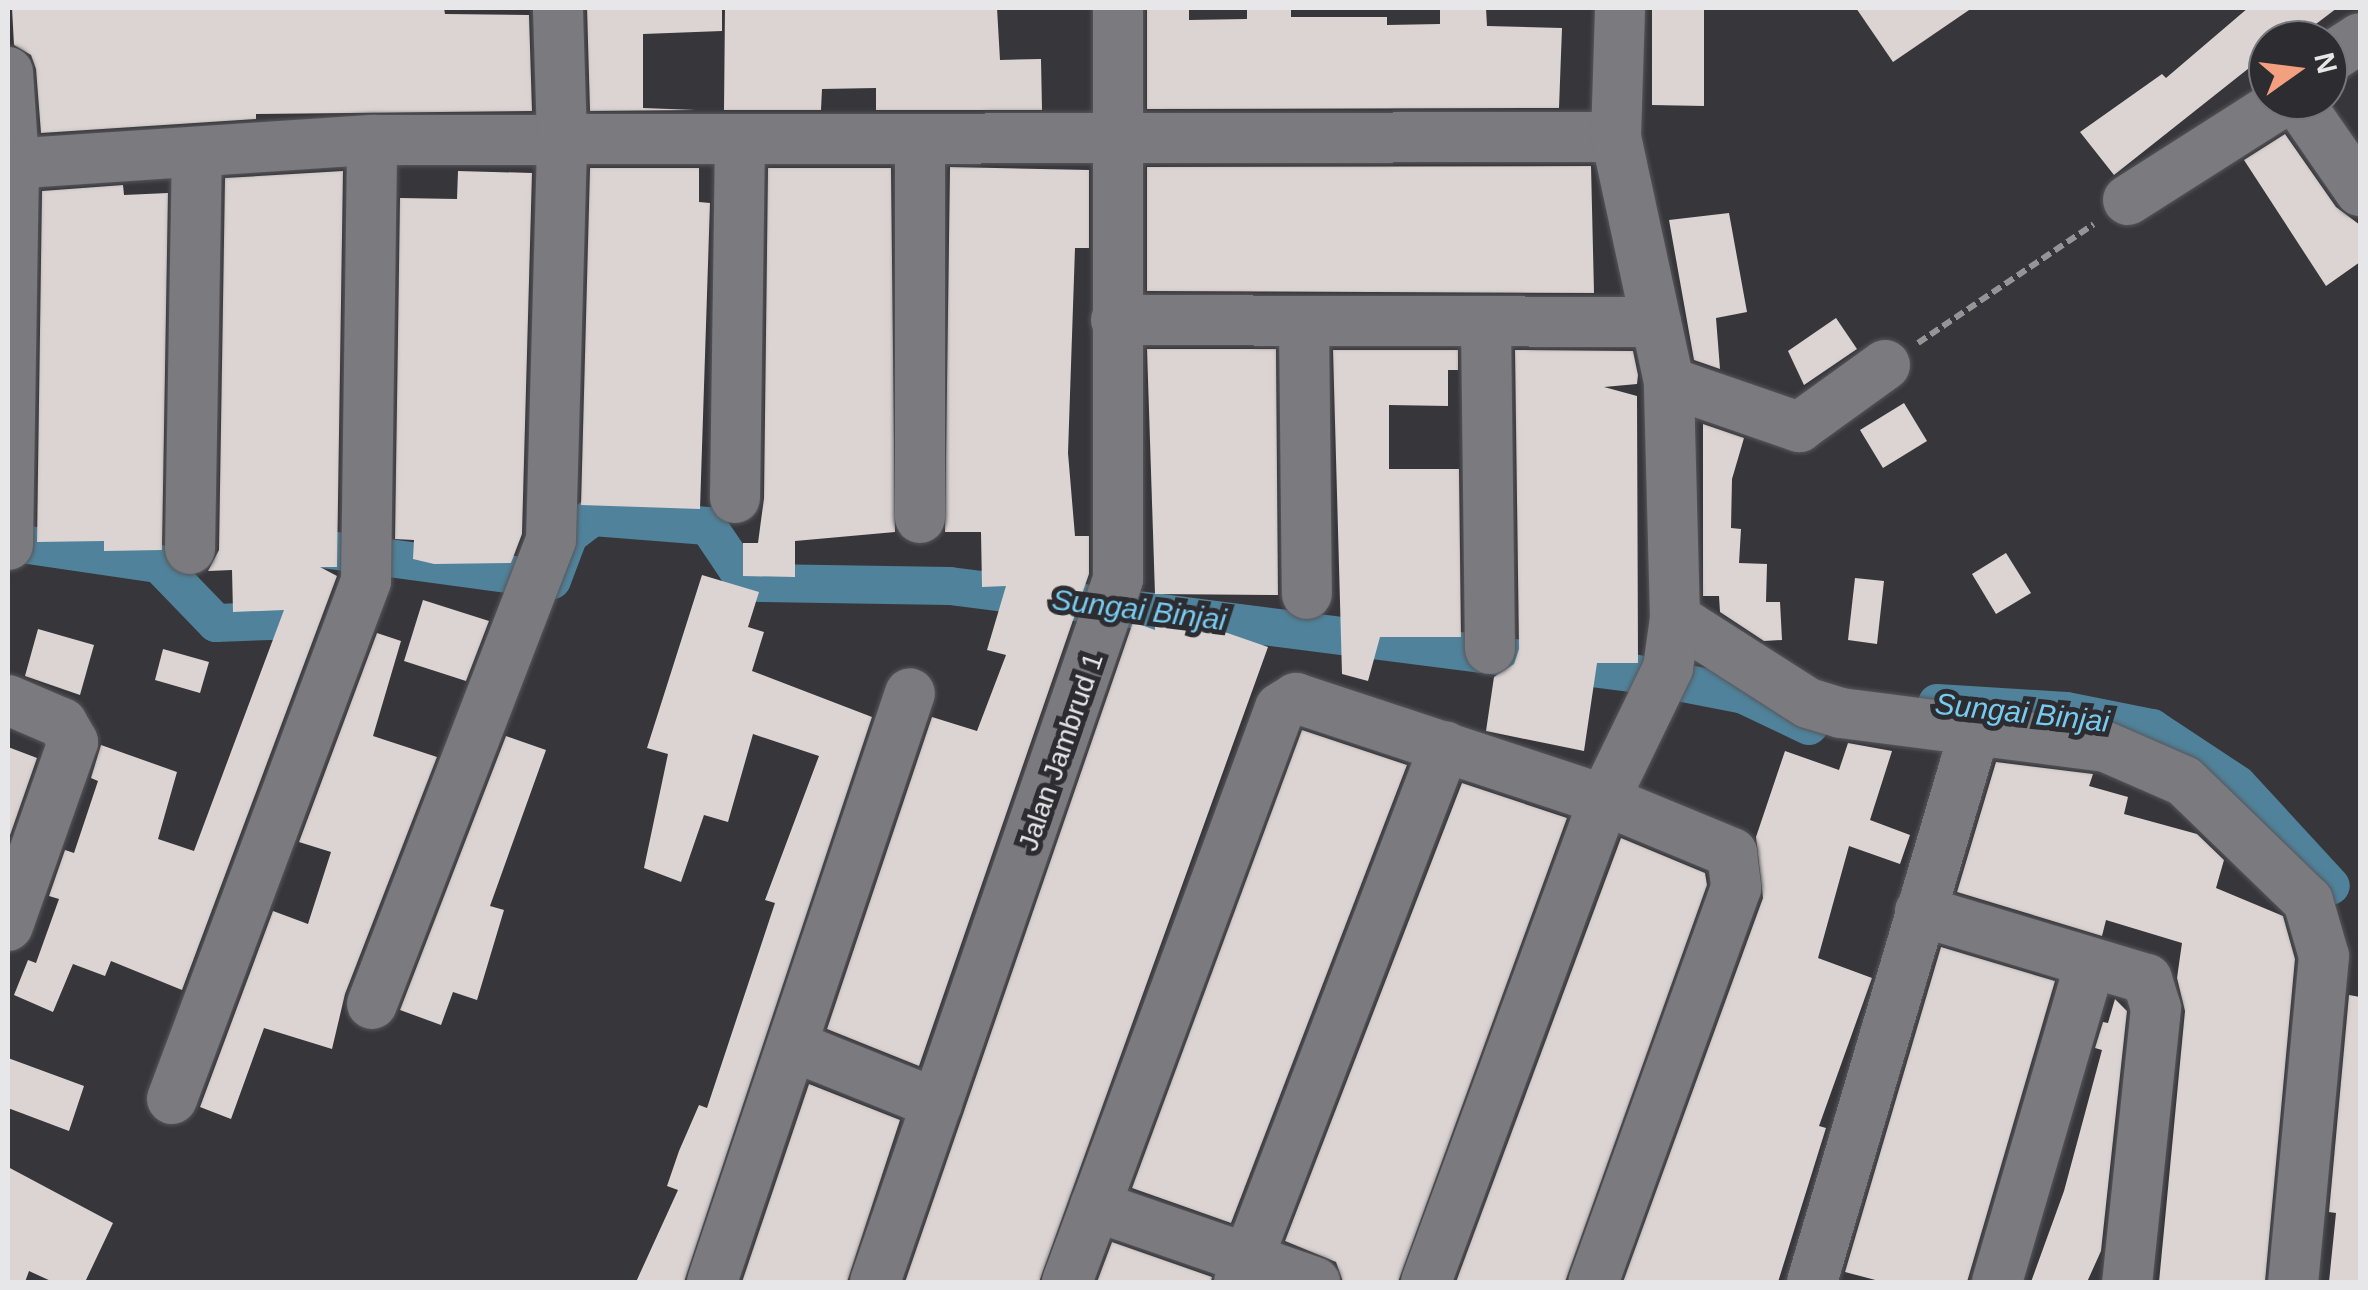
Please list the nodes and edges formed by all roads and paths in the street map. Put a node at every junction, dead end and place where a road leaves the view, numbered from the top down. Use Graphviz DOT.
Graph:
graph roads {
  1 [pos="558,8"];
  2 [pos="1118,8"];
  3 [pos="1620,8"];
  4 [pos="8,72"];
  5 [pos="2254,120"];
  6 [pos="2310,120"];
  7 [pos="1616,137"];
  8 [pos="562,138"];
  9 [pos="740,138"];
  10 [pos="920,139"];
  11 [pos="372,140"];
  12 [pos="1119,140"];
  13 [pos="196,153"];
  14 [pos="11,164"];
  15 [pos="2360,191"];
  16 [pos="2128,200"];
  17 [pos="1116,320"];
  18 [pos="1304,322"];
  19 [pos="1656,322"];
  20 [pos="1486,324"];
  21 [pos="1885,365"];
  22 [pos="1668,382"];
  23 [pos="735,498"];
  24 [pos="920,518"];
  25 [pos="10,533"];
  26 [pos="190,548"];
  27 [pos="1307,594"];
  28 [pos="1675,618"];
  29 [pos="1490,648"];
  30 [pos="910,693"];
  31 [pos="8,700"];
  32 [pos="1976,730"];
  33 [pos="1445,746"];
  34 [pos="1604,800"];
  35 [pos="1920,911"];
  36 [pos="8,926"];
  37 [pos="2090,963"];
  38 [pos="372,1004"];
  39 [pos="795,1047"];
  40 [pos="172,1099"];
  41 [pos="936,1104"];
  42 [pos="1095,1206"];
  43 [pos="1243,1270"];
  44 [pos="712,1282"];
  45 [pos="875,1282"];
  46 [pos="1066,1282"];
  47 [pos="1315,1282"];
  48 [pos="1426,1282"];
  49 [pos="1593,1282"];
  50 [pos="1812,1282"];
  51 [pos="1997,1282"];
  52 [pos="2127,1282"];
  53 [pos="2293,1282"];
  1 -- 8 [label="street"];
  2 -- 12 [label="street, Jalan Jambrud 1"];
  3 -- 7 [label="street"];
  4 -- 14 [label="street"];
  5 -- 16 [label="street"];
  6 -- 15 [label="street"];
  7 -- 12 [label="street"];
  7 -- 19 [label="street"];
  8 -- 9 [label="street"];
  8 -- 11 [label="street"];
  8 -- 38 [label="street"];
  9 -- 10 [label="street"];
  9 -- 23 [label="street"];
  10 -- 12 [label="street"];
  10 -- 24 [label="street"];
  11 -- 13 [label="street"];
  11 -- 40 [label="street"];
  12 -- 17 [label="street, Jalan Jambrud 1"];
  13 -- 14 [label="street"];
  13 -- 26 [label="street"];
  14 -- 25 [label="street"];
  16 -- 21 [label="path"];
  17 -- 18 [label="street"];
  17 -- 41 [label="street, Jalan Jambrud 1"];
  18 -- 20 [label="street"];
  18 -- 27 [label="street"];
  19 -- 20 [label="street"];
  19 -- 22 [label="street"];
  20 -- 29 [label="street"];
  21 -- 22 [label="street"];
  22 -- 28 [label="street"];
  28 -- 32 [label="street"];
  28 -- 34 [label="street"];
  30 -- 39 [label="street"];
  31 -- 36 [label="street"];
  32 -- 35 [label="street"];
  32 -- 53 [label="street"];
  33 -- 34 [label="street"];
  33 -- 42 [label="street"];
  33 -- 43 [label="street"];
  34 -- 48 [label="street"];
  34 -- 49 [label="street"];
  35 -- 37 [label="street"];
  35 -- 50 [label="street"];
  37 -- 51 [label="street"];
  37 -- 52 [label="street"];
  39 -- 41 [label="street"];
  39 -- 44 [label="street"];
  41 -- 45 [label="street, Jalan Jambrud 1"];
  42 -- 43 [label="street"];
  42 -- 46 [label="street"];
  43 -- 47 [label="street"];
}
